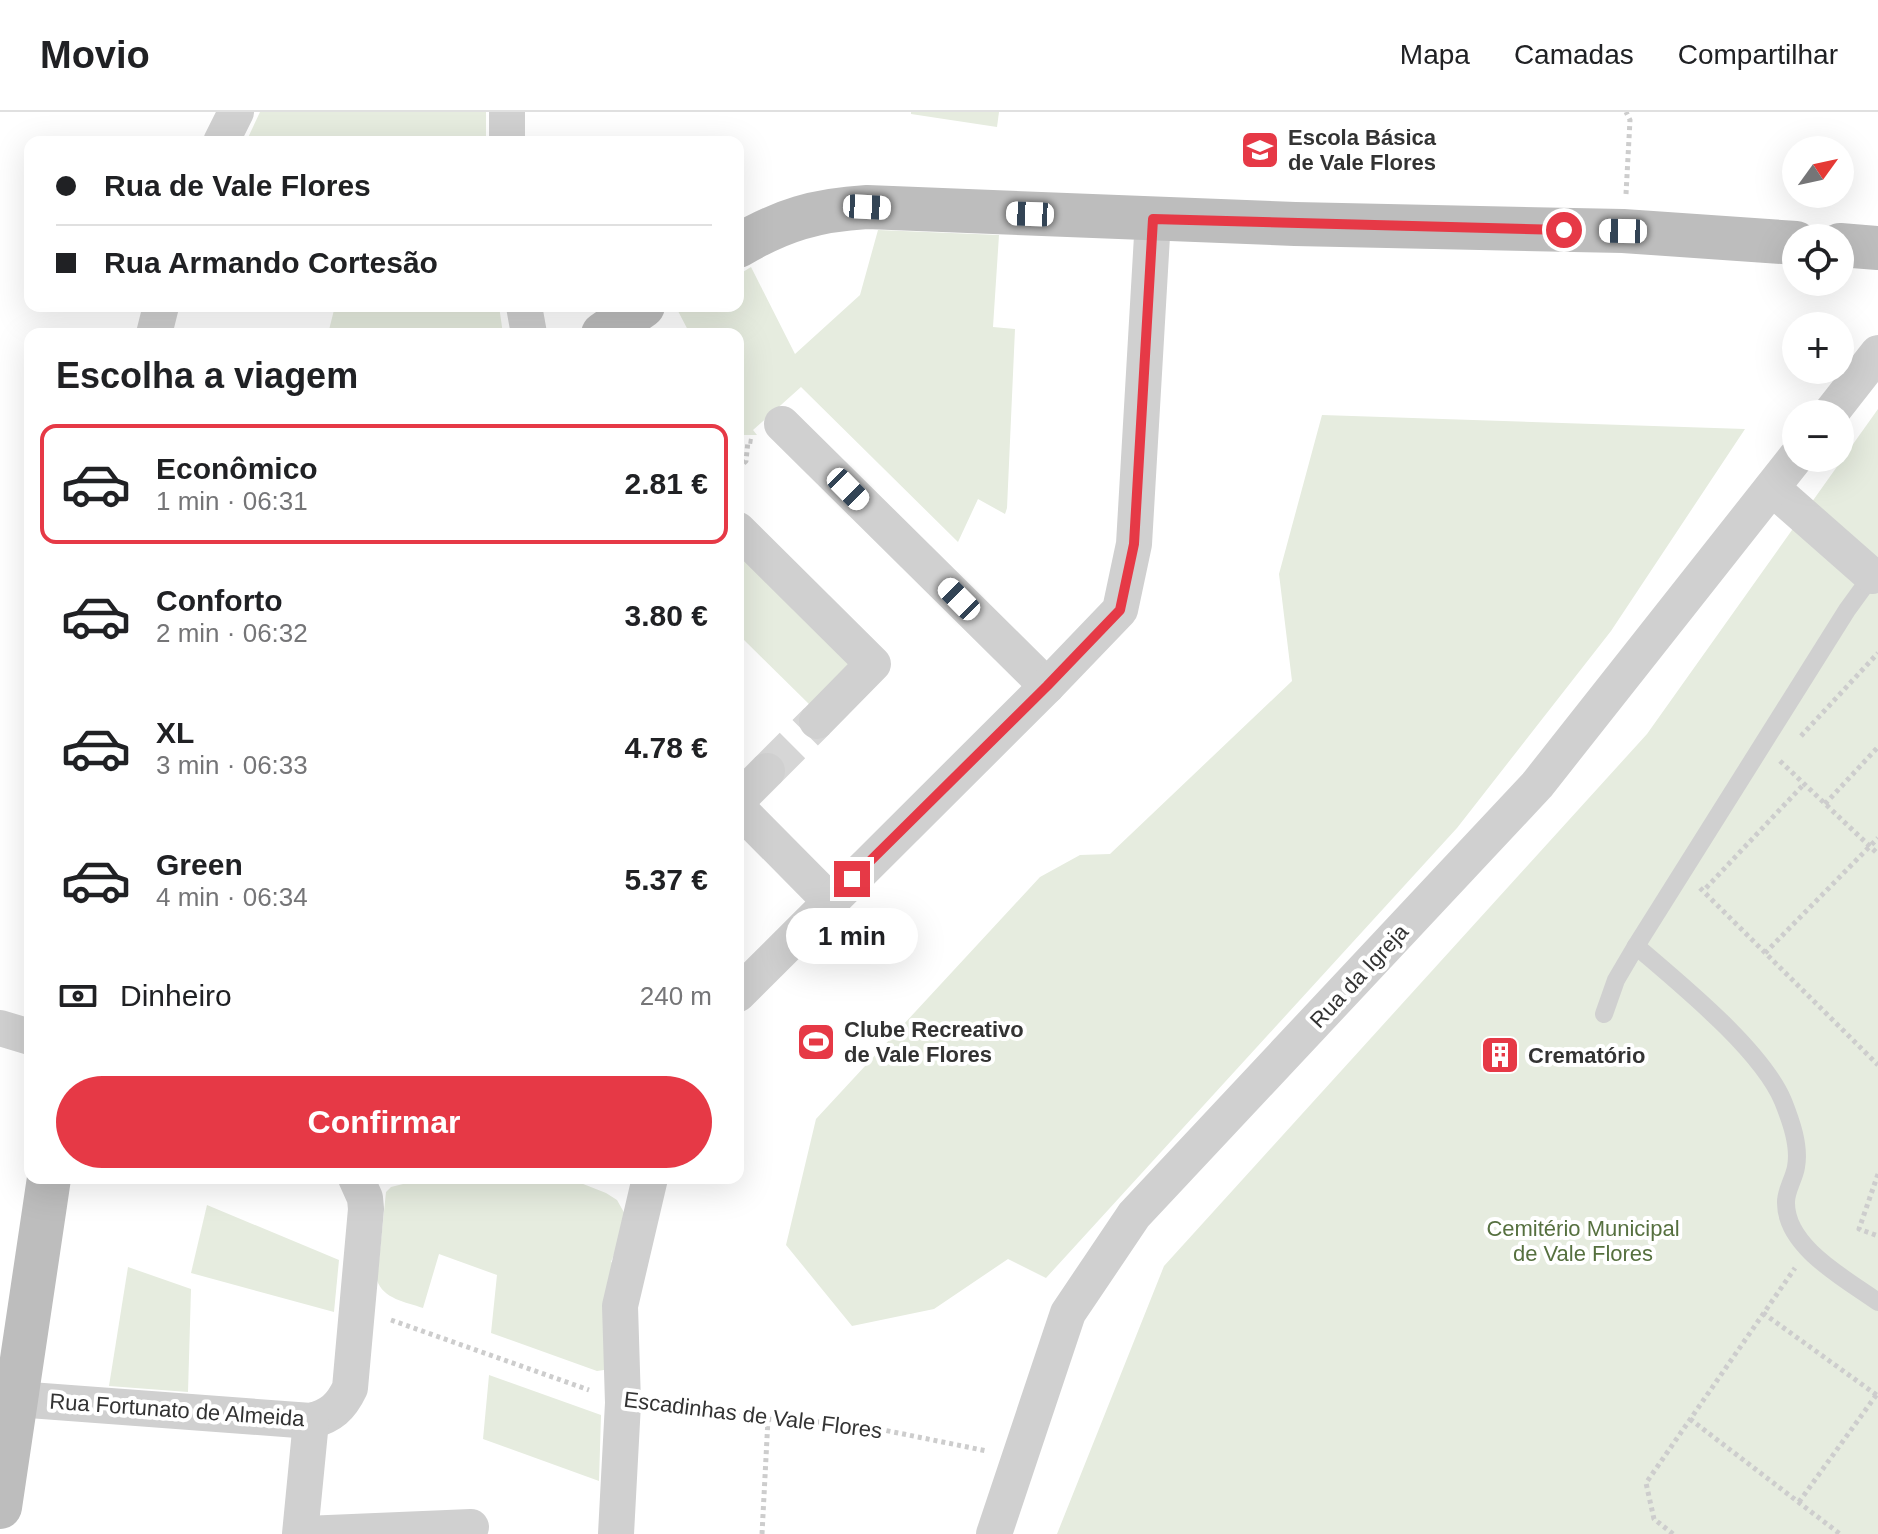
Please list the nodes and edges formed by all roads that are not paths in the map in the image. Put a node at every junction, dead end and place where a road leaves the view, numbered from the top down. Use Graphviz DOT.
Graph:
graph roads {
  1 [pos="236,112"];
  2 [pos="507,112"];
  3 [pos="224,136"];
  4 [pos="507,136"];
  5 [pos="1153,219"];
  6 [pos="1782,242"];
  7 [pos="744,243"];
  8 [pos="1854,246"];
  9 [pos="1878,248"];
  10 [pos="634,312"];
  11 [pos="612,328"];
  12 [pos="1878,353"];
  13 [pos="1841,400"];
  14 [pos="782,424"];
  15 [pos="1784,472"];
  16 [pos="1772,488"];
  17 [pos="744,536"];
  18 [pos="1875,572"];
  19 [pos="1047,686"];
  20 [pos="817,721"];
  21 [pos="767,771"];
  22 [pos="744,794"];
  23 [pos="744,814"];
  24 [pos="830,901"];
  25 [pos="1636,946"];
  26 [pos="744,988"];
  27 [pos="1604,1014"];
  28 [pos="0,1028"];
  29 [pos="24,1035"];
  30 [pos="48,1184"];
  31 [pos="359,1184"];
  32 [pos="649,1184"];
  33 [pos="1878,1302"];
  34 [pos="12,1329"];
  35 [pos="16,1399"];
  36 [pos="311,1421"];
  37 [pos="0,1507"];
  38 [pos="471,1527"];
  39 [pos="303,1534"];
  40 [pos="616,1534"];
  41 [pos="994,1534"];
  1 -- 3 [label="street"];
  2 -- 4 [label="street"];
  5 -- 6 [label="street"];
  5 -- 7 [label="street"];
  5 -- 19 [label="street"];
  8 -- 9 [label="street"];
  10 -- 11 [label="street"];
  12 -- 13 [label="street"];
  14 -- 19 [label="street"];
  15 -- 16 [label="street, Rua da Igreja"];
  16 -- 18 [label="street"];
  16 -- 41 [label="street, Rua da Igreja"];
  17 -- 20 [label="street"];
  18 -- 25 [label="lane"];
  19 -- 24 [label="street"];
  21 -- 22 [label="street"];
  23 -- 24 [label="street"];
  24 -- 26 [label="street"];
  25 -- 27 [label="lane"];
  25 -- 33 [label="lane"];
  28 -- 29 [label="street"];
  30 -- 34 [label="street"];
  31 -- 36 [label="street, Rua Fortunato de Almeida"];
  32 -- 40 [label="street"];
  34 -- 35 [label="street"];
  35 -- 36 [label="street, Rua Fortunato de Almeida"];
  35 -- 37 [label="street"];
  36 -- 39 [label="street"];
  38 -- 39 [label="street"];
}
